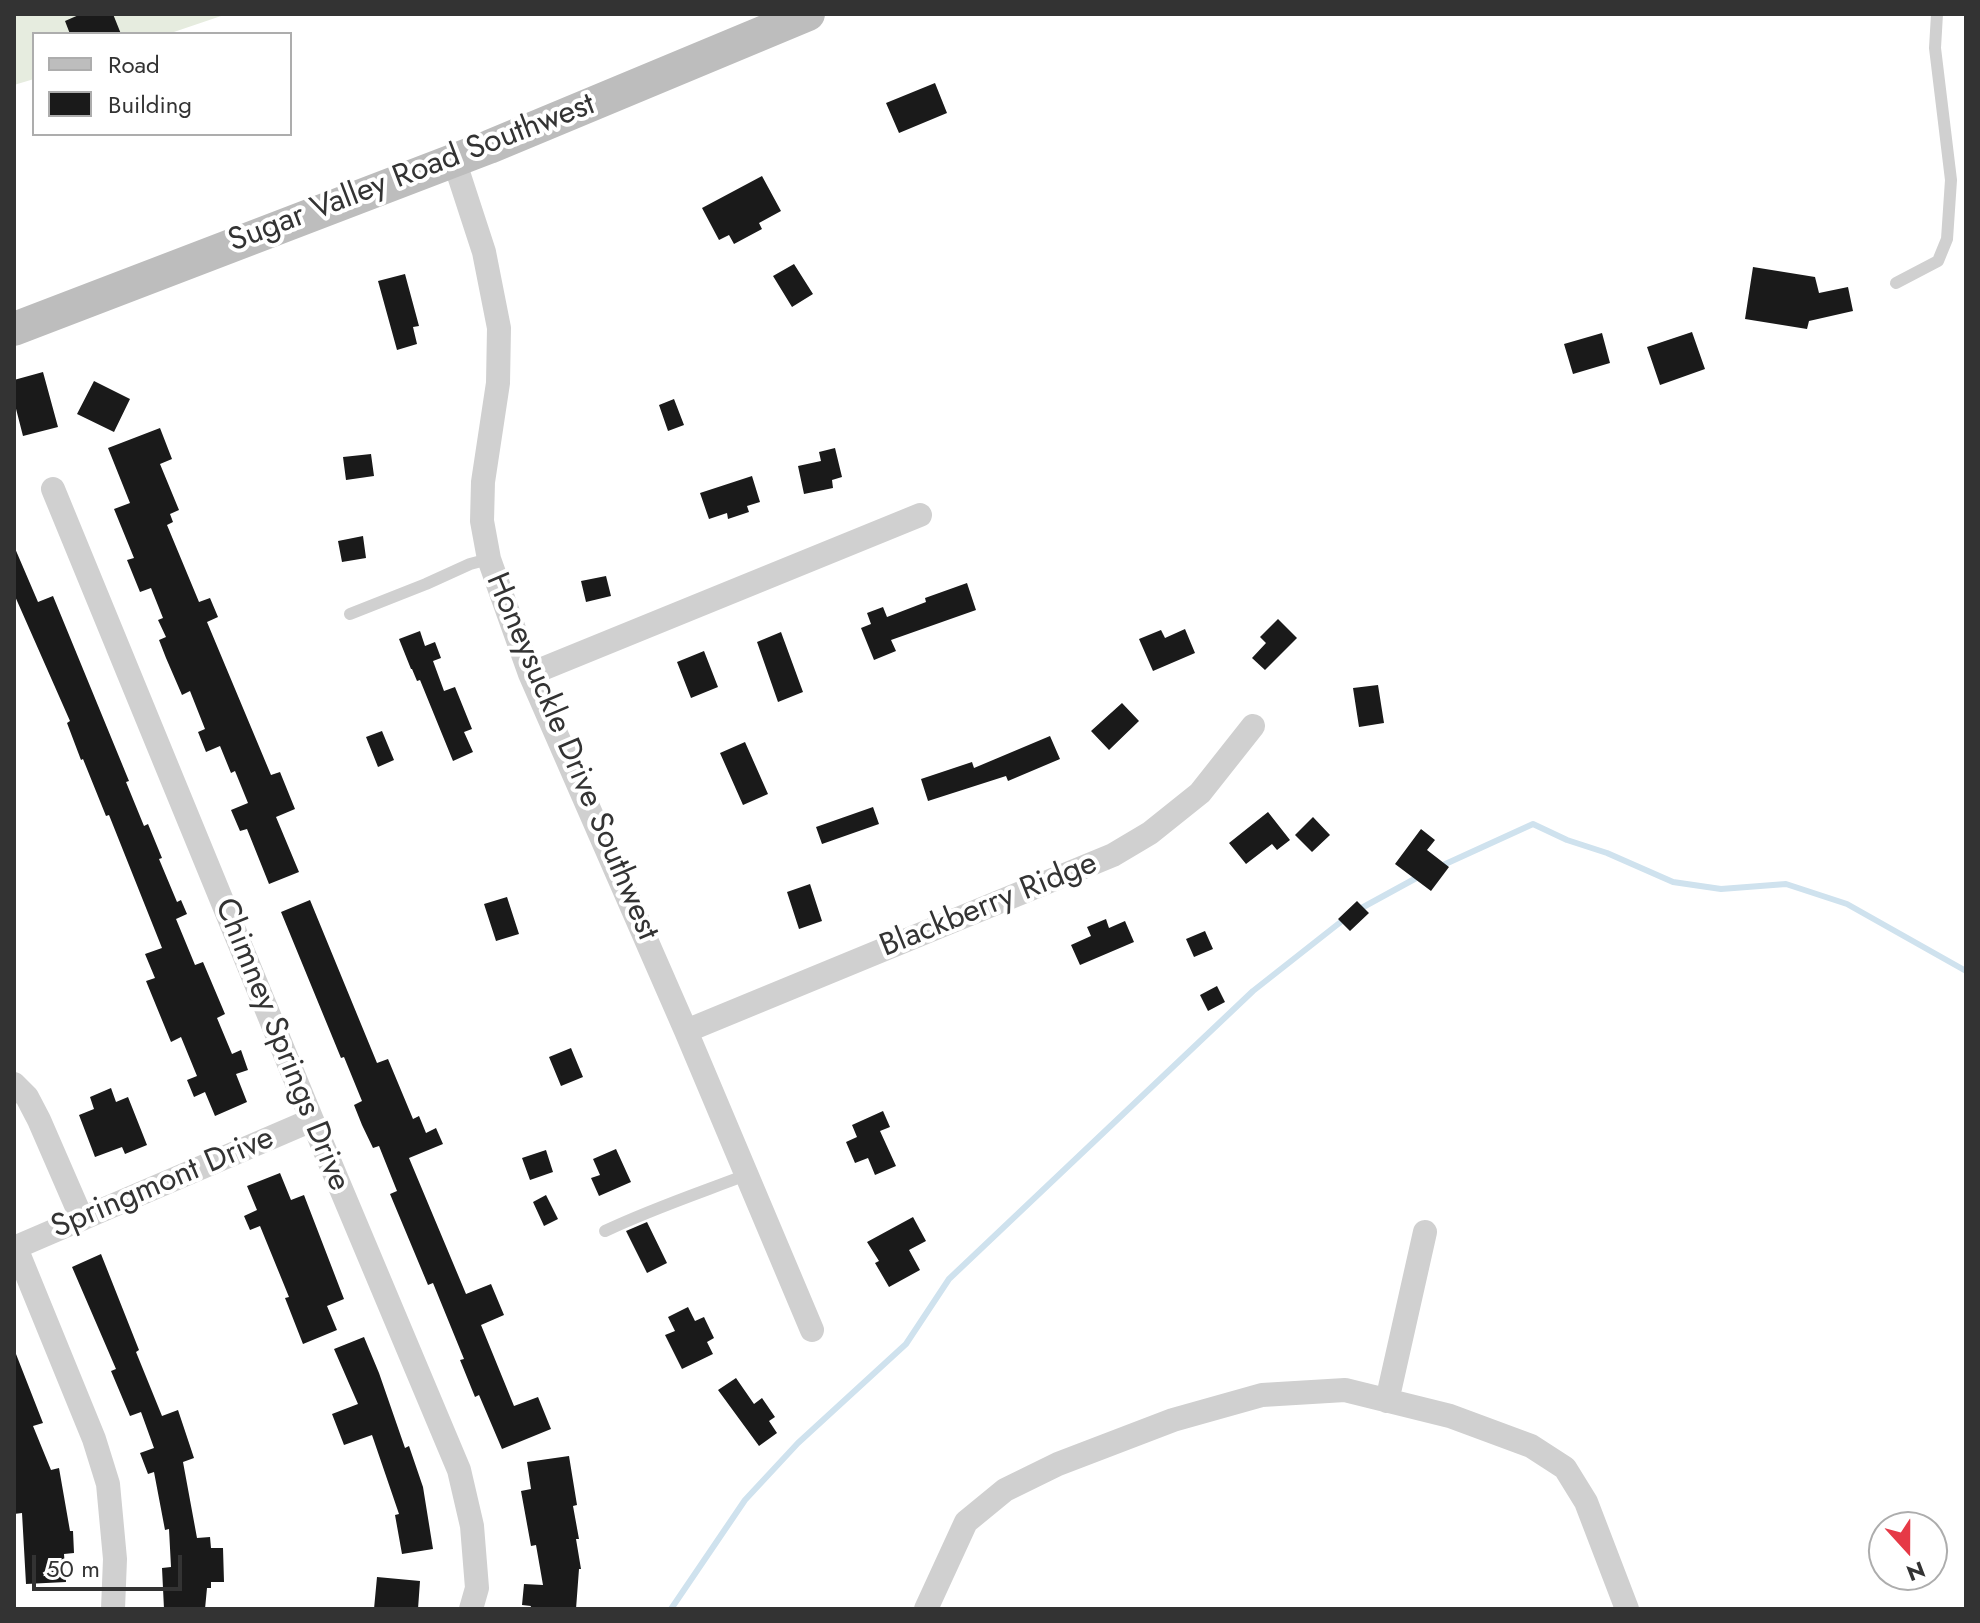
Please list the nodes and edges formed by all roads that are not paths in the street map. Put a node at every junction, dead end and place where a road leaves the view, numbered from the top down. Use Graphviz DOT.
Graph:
graph roads {
  1 [pos="808,14"];
  2 [pos="1937,14"];
  3 [pos="454,160"];
  4 [pos="1896,283"];
  5 [pos="14,329"];
  6 [pos="53,489"];
  7 [pos="920,515"];
  8 [pos="489,559"];
  9 [pos="350,614"];
  10 [pos="530,674"];
  11 [pos="1253,726"];
  12 [pos="686,1031"];
  13 [pos="14,1084"];
  14 [pos="312,1120"];
  15 [pos="746,1175"];
  16 [pos="82,1219"];
  17 [pos="605,1231"];
  18 [pos="1425,1232"];
  19 [pos="15,1248"];
  20 [pos="812,1330"];
  21 [pos="1387,1401"];
  22 [pos="113,1609"];
  23 [pos="471,1609"];
  24 [pos="926,1609"];
  25 [pos="1627,1609"];
  1 -- 3 [label="street, Sugar Valley Road Southwest"];
  2 -- 4 [label="lane"];
  3 -- 5 [label="street, Sugar Valley Road Southwest"];
  3 -- 8 [label="street, Honeysuckle Drive Southwest"];
  6 -- 14 [label="street, Chimney Springs Drive"];
  7 -- 10 [label="street"];
  8 -- 9 [label="lane"];
  8 -- 10 [label="street, Honeysuckle Drive Southwest"];
  10 -- 12 [label="street, Honeysuckle Drive Southwest"];
  11 -- 12 [label="street, Blackberry Ridge"];
  12 -- 15 [label="street, Honeysuckle Drive Southwest"];
  13 -- 16 [label="street"];
  14 -- 16 [label="street, Springmont Drive"];
  14 -- 23 [label="street, Chimney Springs Drive"];
  15 -- 17 [label="lane"];
  15 -- 20 [label="street, Honeysuckle Drive Southwest"];
  16 -- 19 [label="street, Springmont Drive"];
  18 -- 21 [label="street"];
  19 -- 22 [label="street"];
  21 -- 24 [label="street"];
  21 -- 25 [label="street"];
}
